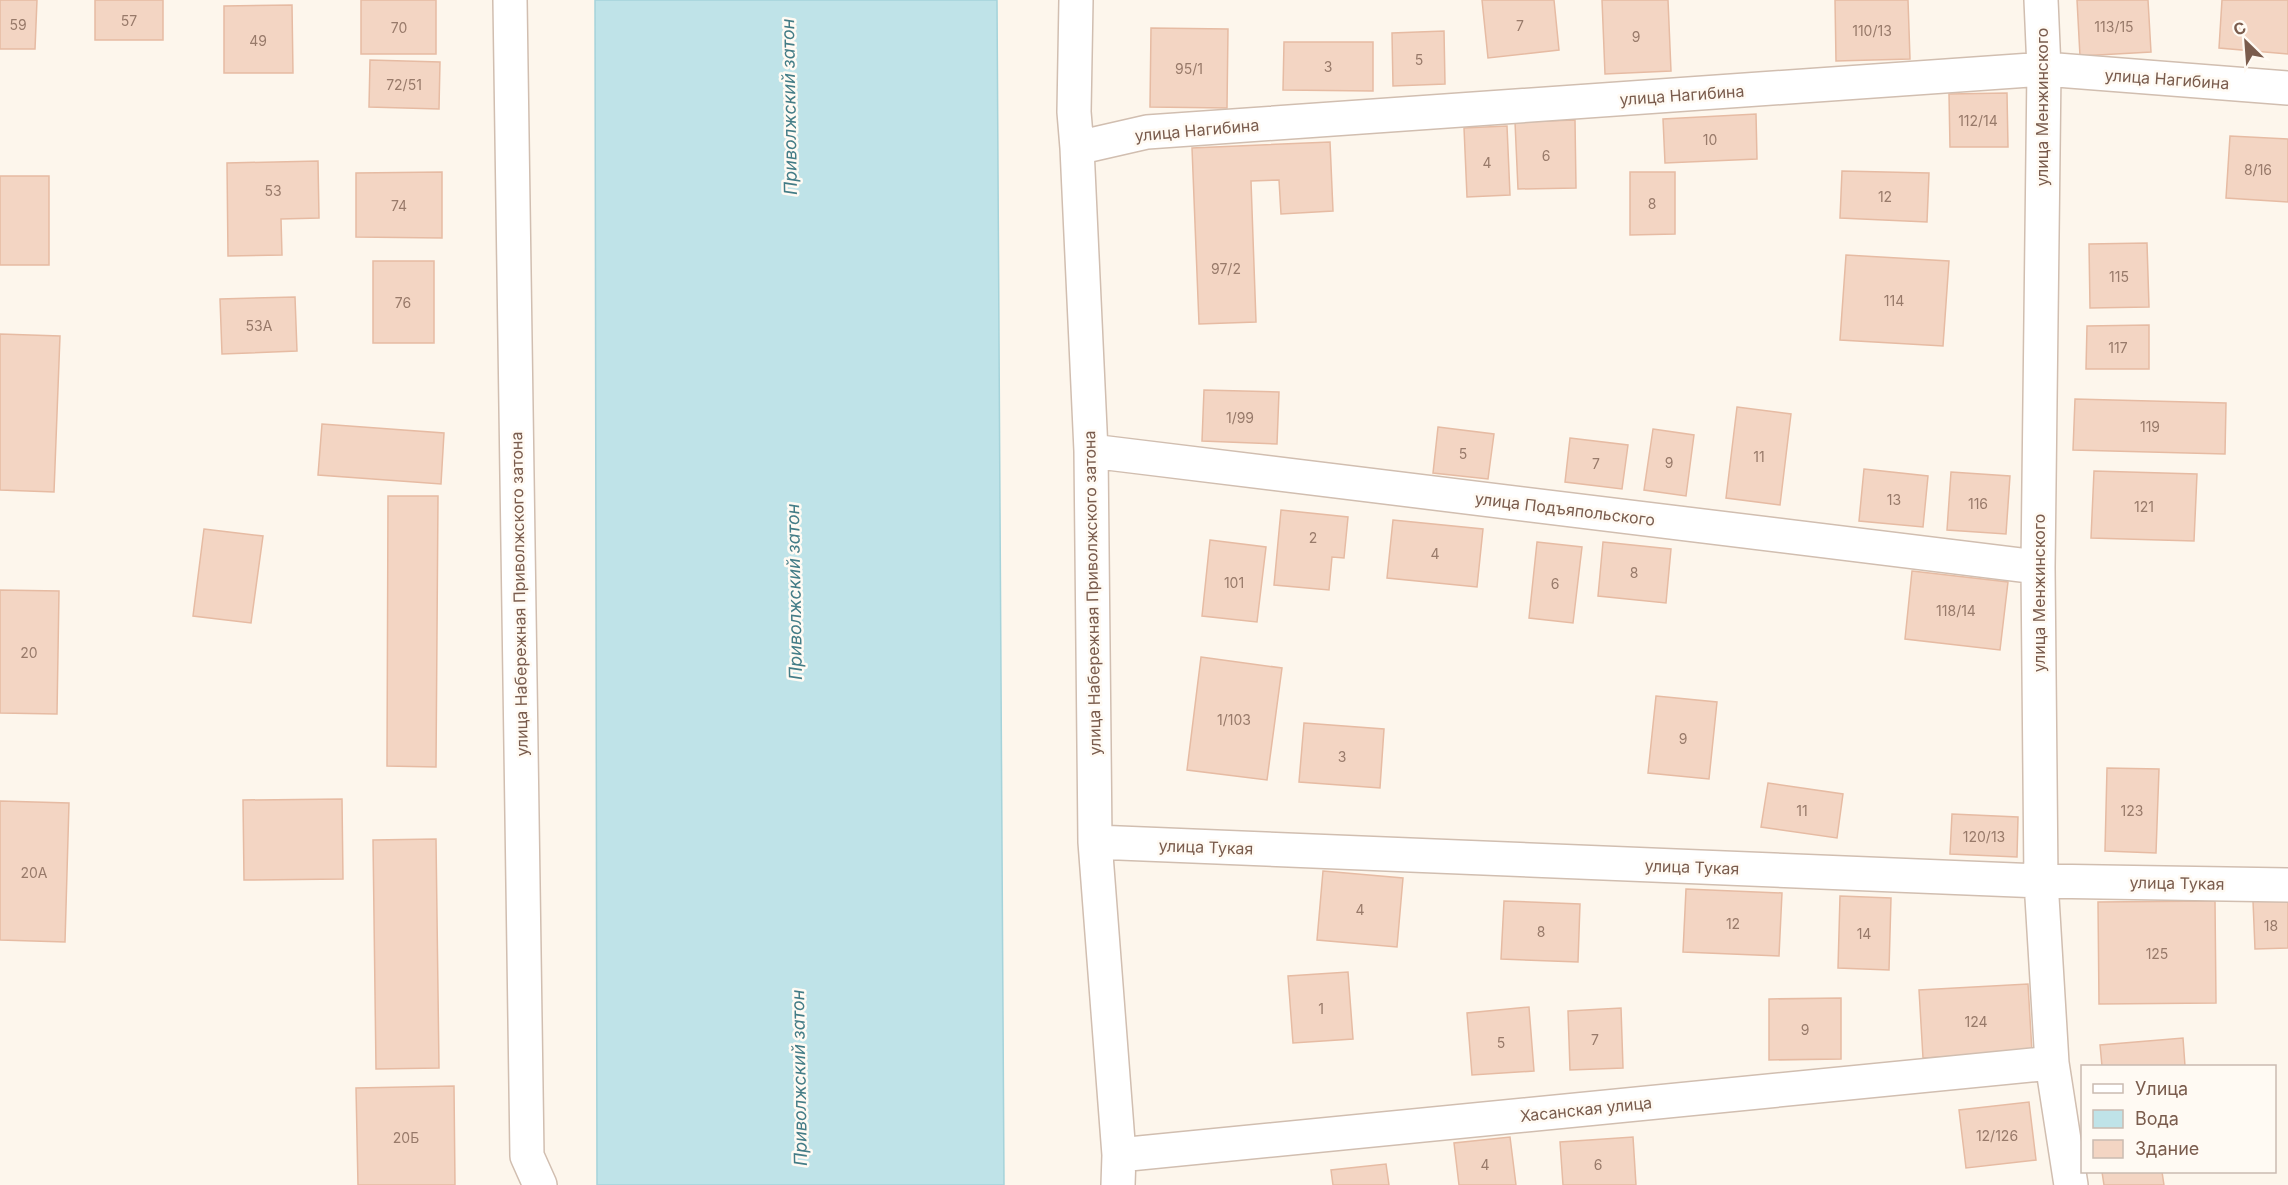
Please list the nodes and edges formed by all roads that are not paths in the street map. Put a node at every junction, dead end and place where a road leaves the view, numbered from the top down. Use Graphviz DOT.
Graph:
graph roads {
  1 [pos="510,0"];
  2 [pos="1076,0"];
  3 [pos="2041,0"];
  4 [pos="2044,69"];
  5 [pos="2288,88"];
  6 [pos="1077,148"];
  7 [pos="1091,451"];
  8 [pos="2038,567"];
  9 [pos="1095,842"];
  10 [pos="2041,881"];
  11 [pos="2288,885"];
  12 [pos="2052,1063"];
  13 [pos="1119,1170"];
  14 [pos="540,1185"];
  15 [pos="2071,1185"];
  1 -- 14 [label="street, улица Набережная Приволжского затона"];
  2 -- 6 [label="street, улица Набережная Приволжского затона"];
  3 -- 4 [label="street, улица Менжинского"];
  4 -- 5 [label="street, улица Нагибина"];
  4 -- 6 [label="street, улица Нагибина"];
  4 -- 8 [label="street, улица Менжинского"];
  6 -- 7 [label="street, улица Набережная Приволжского затона"];
  7 -- 8 [label="street, улица Подъяпольского"];
  7 -- 9 [label="street, улица Набережная Приволжского затона"];
  8 -- 10 [label="street, улица Менжинского"];
  9 -- 10 [label="street, улица Тукая"];
  9 -- 13 [label="street, улица Набережная Приволжского затона"];
  10 -- 11 [label="street, улица Тукая"];
  10 -- 12 [label="street, улица Менжинского"];
  12 -- 13 [label="street, Хасанская улица"];
  12 -- 15 [label="street, улица Менжинского"];
}
